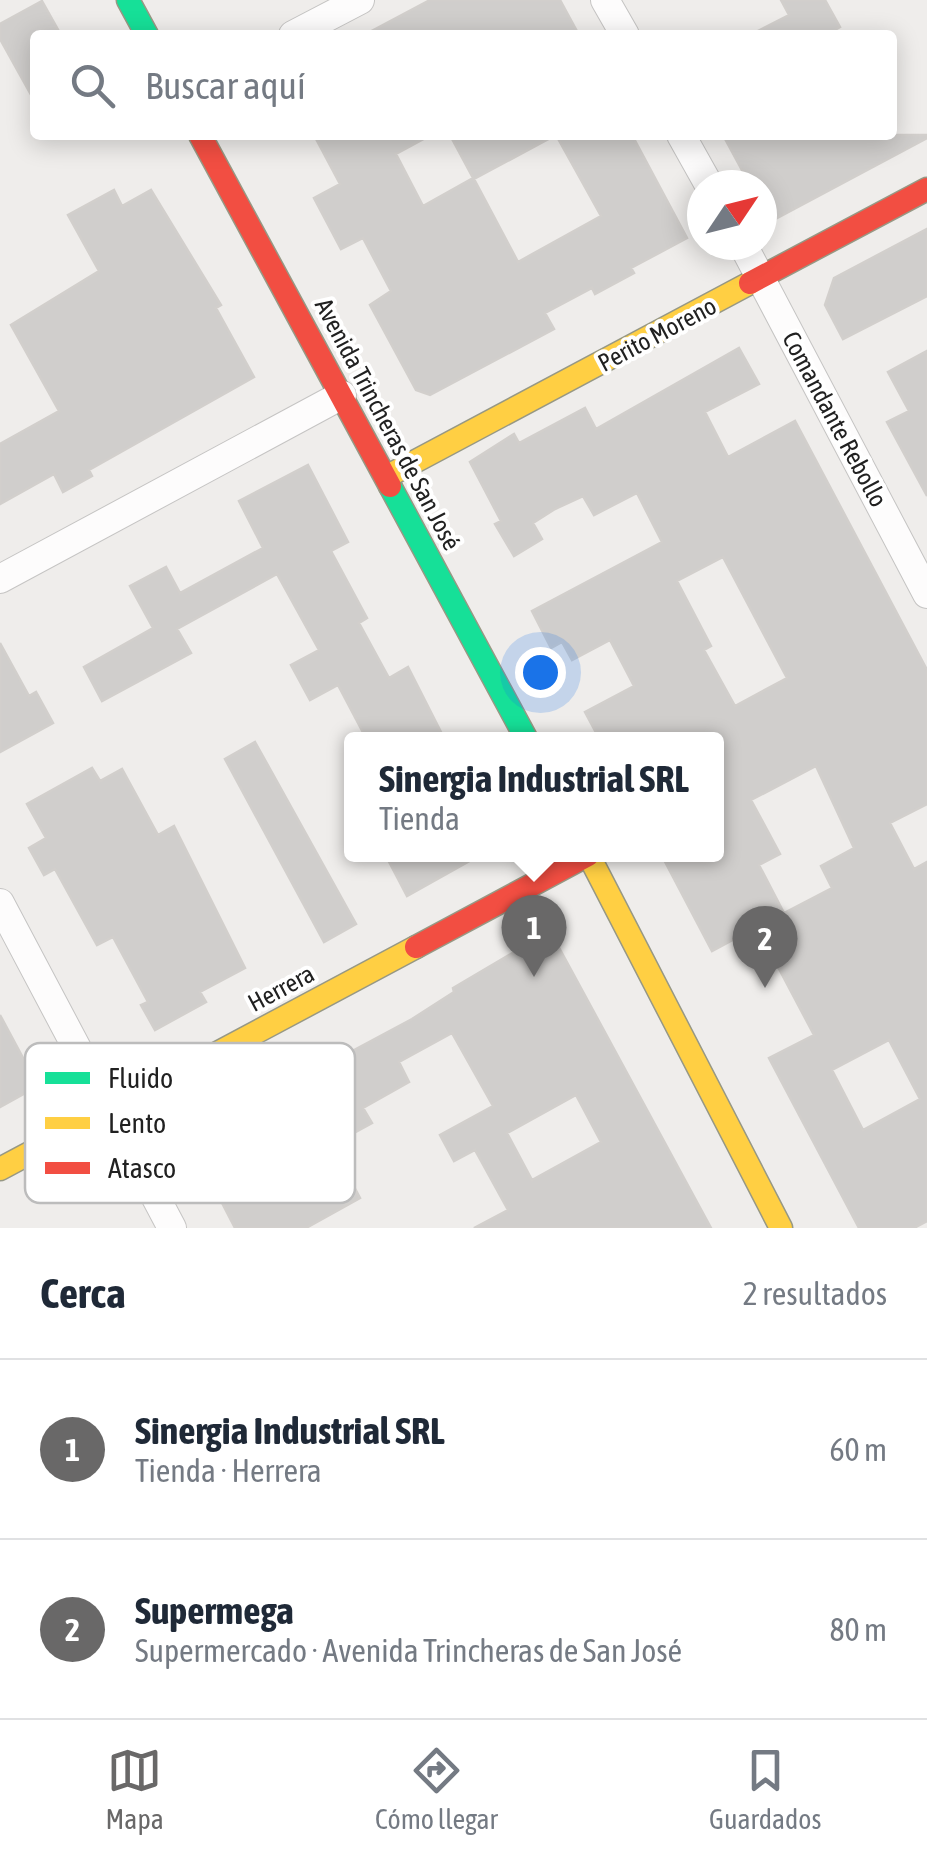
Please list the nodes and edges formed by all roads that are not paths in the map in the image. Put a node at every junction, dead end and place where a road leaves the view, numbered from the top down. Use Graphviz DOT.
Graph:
graph roads {
  1 [pos="128,0"];
  2 [pos="360,0"];
  3 [pos="605,0"];
  4 [pos="143,30"];
  5 [pos="303,30"];
  6 [pos="622,30"];
  7 [pos="203,140"];
  8 [pos="684,140"];
  9 [pos="701,170"];
  10 [pos="927,189"];
  11 [pos="751,260"];
  12 [pos="762,279"];
  13 [pos="342,395"];
  14 [pos="386,477"];
  15 [pos="0,580"];
  16 [pos="927,594"];
  17 [pos="523,732"];
  18 [pos="575,862"];
  19 [pos="592,862"];
  20 [pos="0,903"];
  21 [pos="74,1043"];
  22 [pos="238,1043"];
  23 [pos="25,1157"];
  24 [pos="0,1170"];
  25 [pos="159,1203"];
  26 [pos="172,1228"];
  27 [pos="781,1228"];
  1 -- 4 [label="street"];
  2 -- 5 [label="street"];
  3 -- 6 [label="street"];
  7 -- 13 [label="street, Avenida Trincheras de San José"];
  8 -- 9 [label="street"];
  10 -- 12 [label="street, Perito Moreno"];
  11 -- 12 [label="street, Comandante Rebollo"];
  12 -- 14 [label="street, Perito Moreno"];
  12 -- 16 [label="street, Comandante Rebollo"];
  13 -- 14 [label="street, Avenida Trincheras de San José"];
  13 -- 15 [label="street"];
  14 -- 17 [label="street, Avenida Trincheras de San José"];
  18 -- 22 [label="street, Herrera"];
  19 -- 27 [label="street"];
  20 -- 21 [label="street"];
  23 -- 24 [label="street, Herrera"];
  25 -- 26 [label="street"];
}
